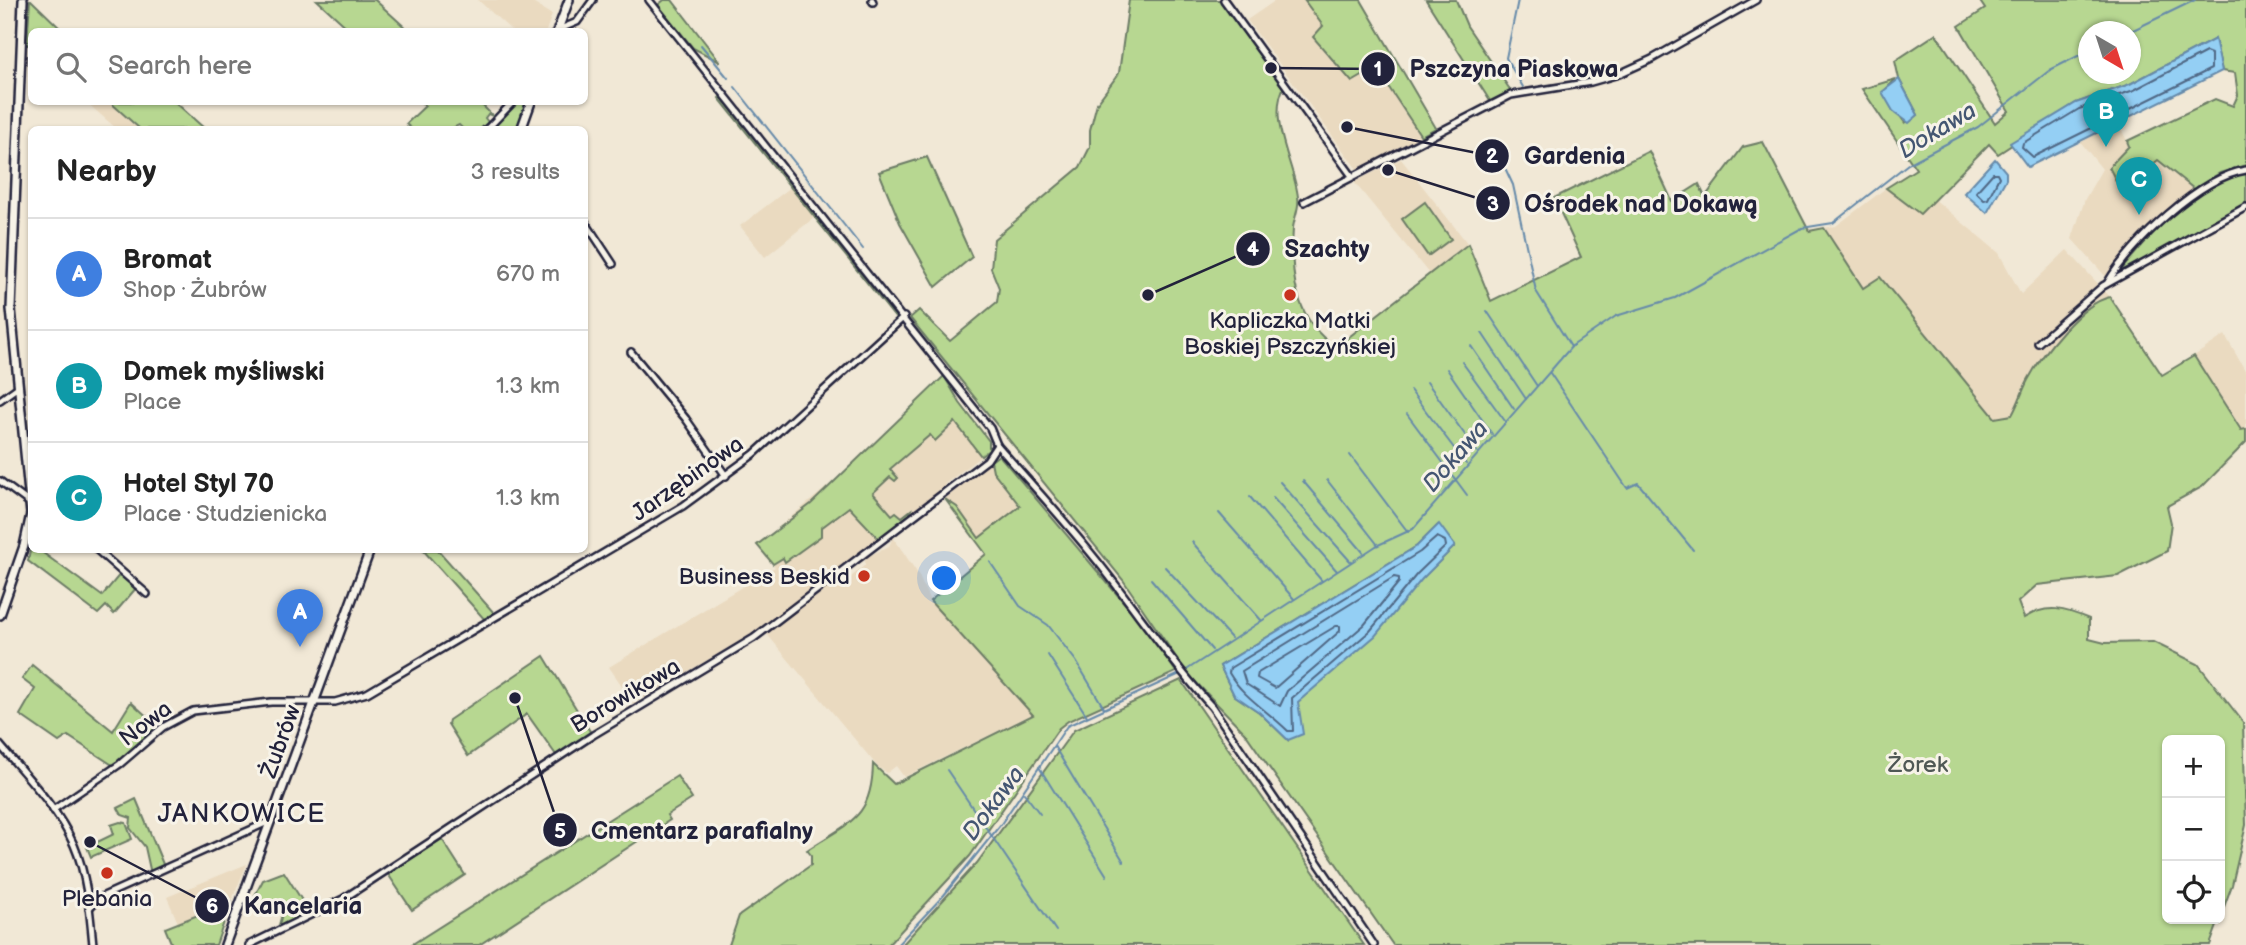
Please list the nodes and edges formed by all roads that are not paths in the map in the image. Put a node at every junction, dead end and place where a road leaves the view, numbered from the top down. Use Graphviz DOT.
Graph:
graph roads {
  1 [pos="23,0"];
  2 [pos="569,0"];
  3 [pos="593,0"];
  4 [pos="649,0"];
  5 [pos="1224,0"];
  6 [pos="1756,0"];
  7 [pos="558,28"];
  8 [pos="568,28"];
  9 [pos="510,105"];
  10 [pos="530,105"];
  11 [pos="490,126"];
  12 [pos="524,126"];
  13 [pos="2246,170"];
  14 [pos="1352,176"];
  15 [pos="1304,202"];
  16 [pos="2246,207"];
  17 [pos="588,226"];
  18 [pos="613,264"];
  19 [pos="2107,284"];
  20 [pos="904,317"];
  21 [pos="2038,343"];
  22 [pos="631,352"];
  23 [pos="18,387"];
  24 [pos="0,400"];
  25 [pos="997,445"];
  26 [pos="726,475"];
  27 [pos="28,477"];
  28 [pos="0,481"];
  29 [pos="28,502"];
  30 [pos="28,527"];
  31 [pos="100,553"];
  32 [pos="369,553"];
  33 [pos="147,594"];
  34 [pos="0,615"];
  35 [pos="314,701"];
  36 [pos="0,745"];
  37 [pos="53,810"];
  38 [pos="270,821"];
  39 [pos="89,908"];
  40 [pos="93,945"];
  41 [pos="225,945"];
  42 [pos="249,945"];
  43 [pos="1374,945"];
  1 -- 23 [label="street"];
  2 -- 7 [label="street"];
  3 -- 8 [label="street"];
  4 -- 20 [label="street"];
  5 -- 14 [label="street"];
  6 -- 14 [label="street"];
  9 -- 11 [label="street"];
  10 -- 12 [label="street"];
  13 -- 19 [label="street"];
  14 -- 15 [label="street"];
  16 -- 19 [label="street"];
  17 -- 18 [label="street"];
  19 -- 21 [label="street"];
  20 -- 25 [label="street"];
  20 -- 26 [label="street, Jarzębinowa"];
  22 -- 26 [label="street"];
  23 -- 24 [label="street"];
  23 -- 27 [label="street"];
  25 -- 42 [label="street, Borowikowa"];
  25 -- 43 [label="street"];
  26 -- 35 [label="street, Jarzębinowa"];
  28 -- 29 [label="street"];
  30 -- 34 [label="street"];
  31 -- 33 [label="street"];
  32 -- 35 [label="street, Żubrów"];
  35 -- 37 [label="street, Nowa"];
  35 -- 38 [label="street, Żubrów"];
  36 -- 37 [label="street"];
  37 -- 39 [label="street"];
  38 -- 39 [label="street"];
  38 -- 41 [label="street, Żubrów"];
  39 -- 40 [label="street"];
}
